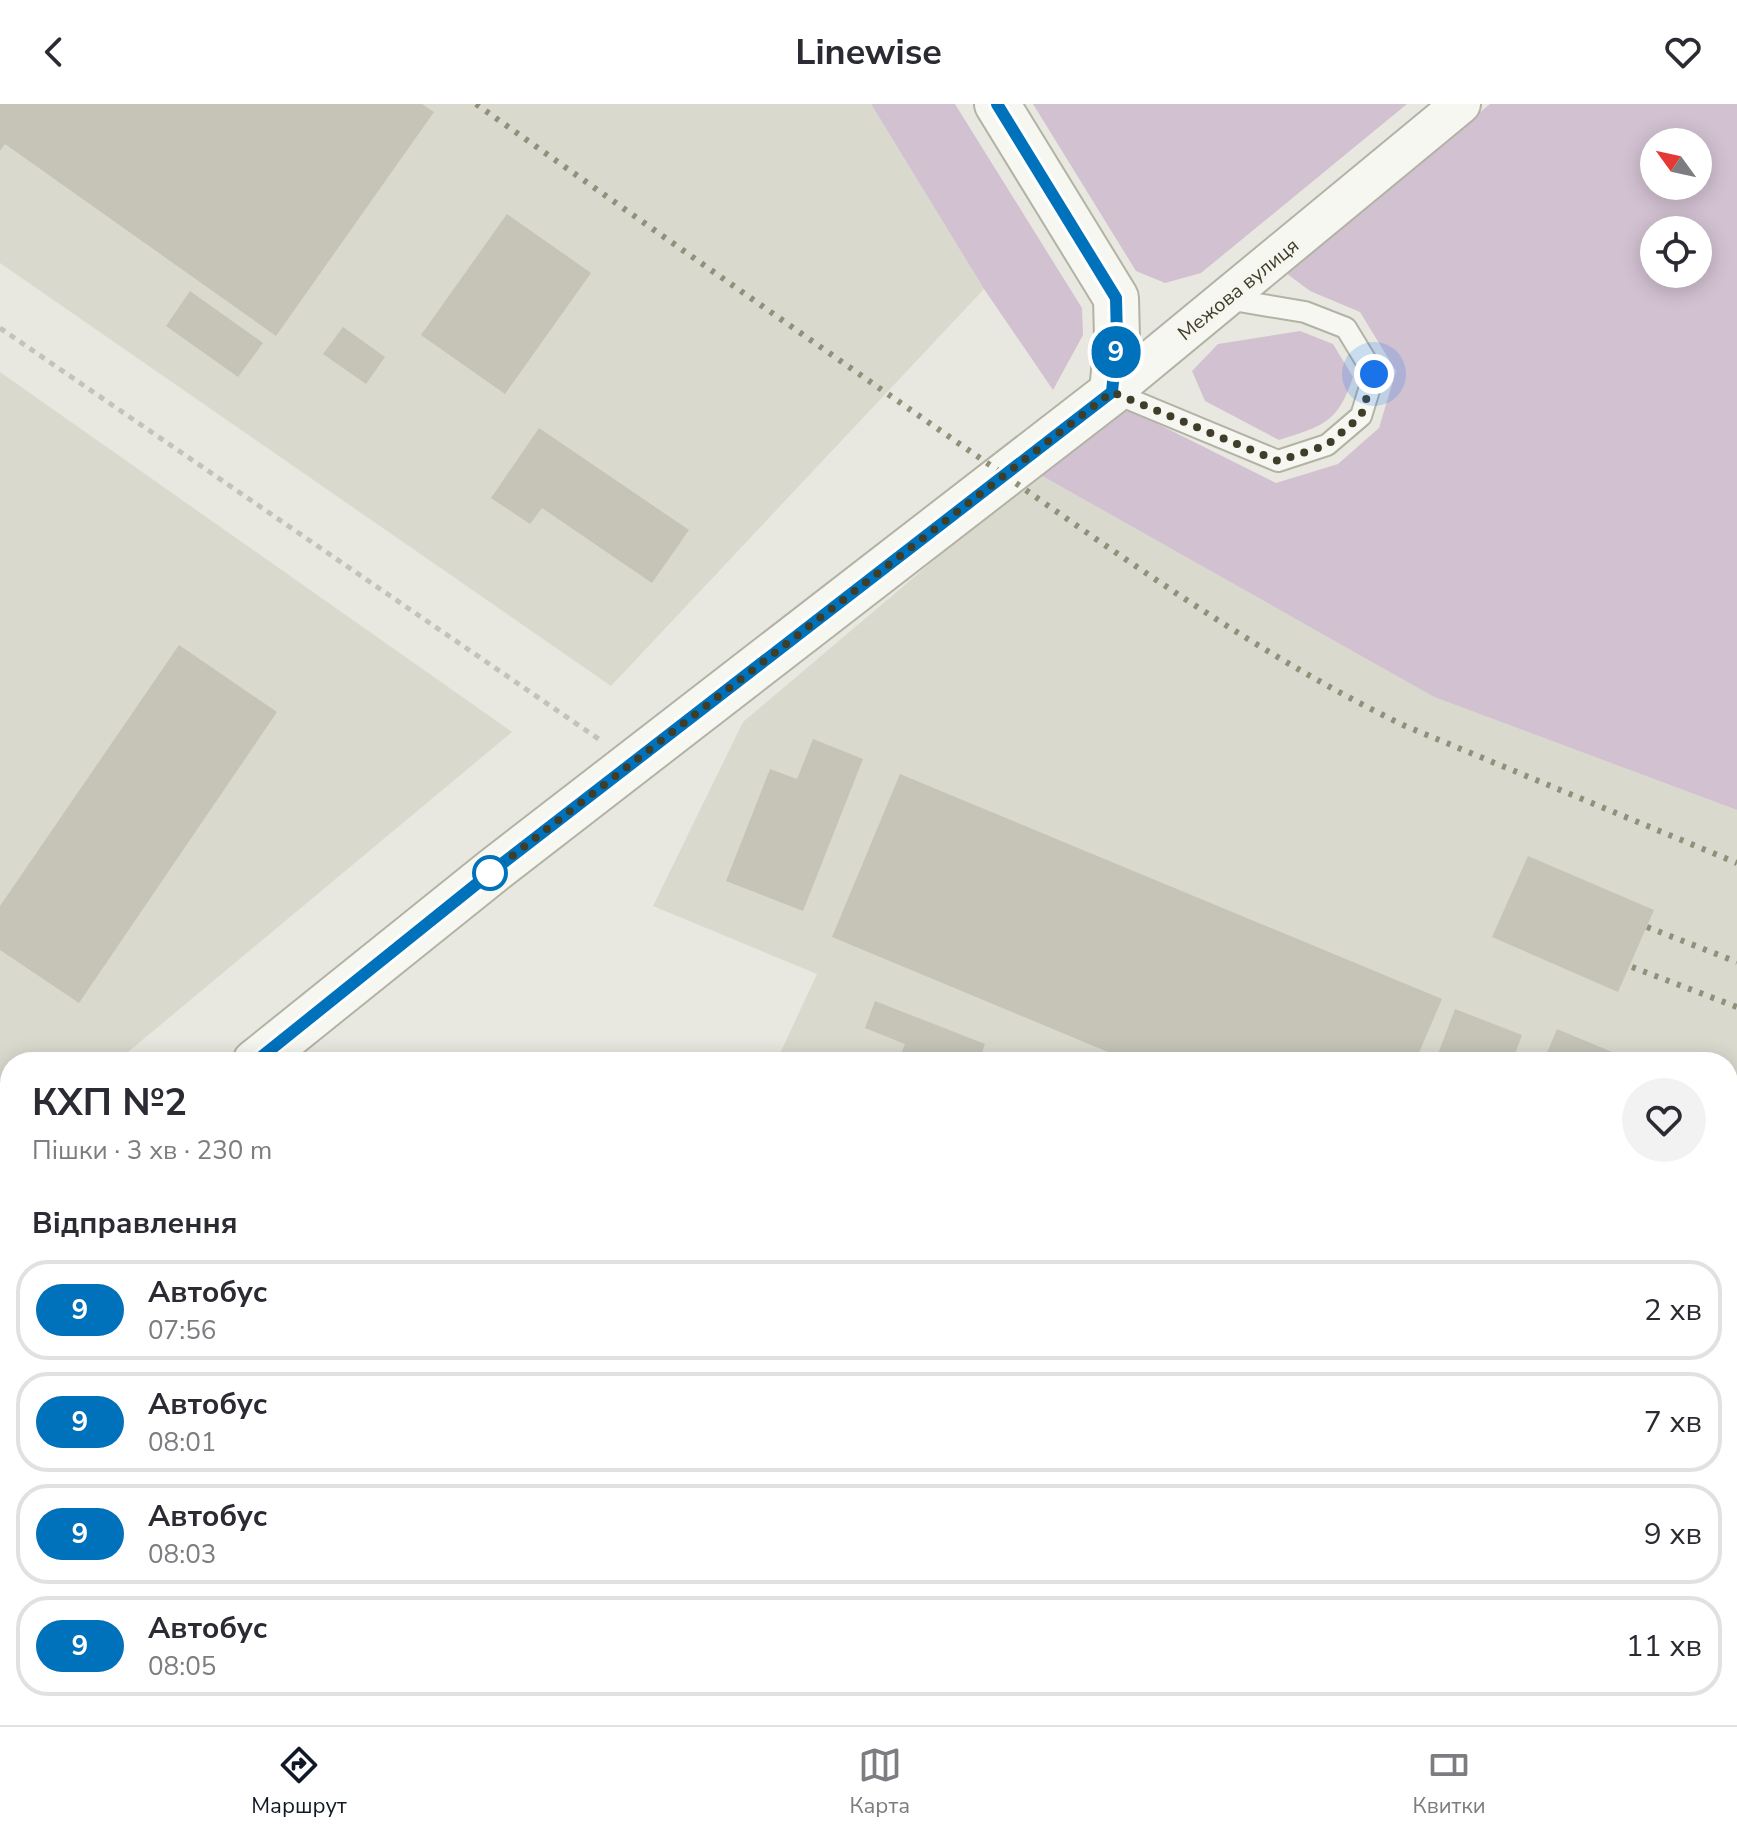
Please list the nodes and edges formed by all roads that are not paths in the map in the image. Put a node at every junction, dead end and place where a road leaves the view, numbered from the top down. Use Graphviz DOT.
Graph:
graph roads {
  1 [pos="997,104"];
  2 [pos="1461,104"];
  3 [pos="1227,299"];
  4 [pos="1112,392"];
  5 [pos="267,1052"];
  1 -- 4 [label="street"];
  2 -- 3 [label="street, Межова вулиця"];
  3 -- 4 [label="street, Межова вулиця"];
  3 -- 4 [label="lane"];
  4 -- 5 [label="street, Межова вулиця"];
}
